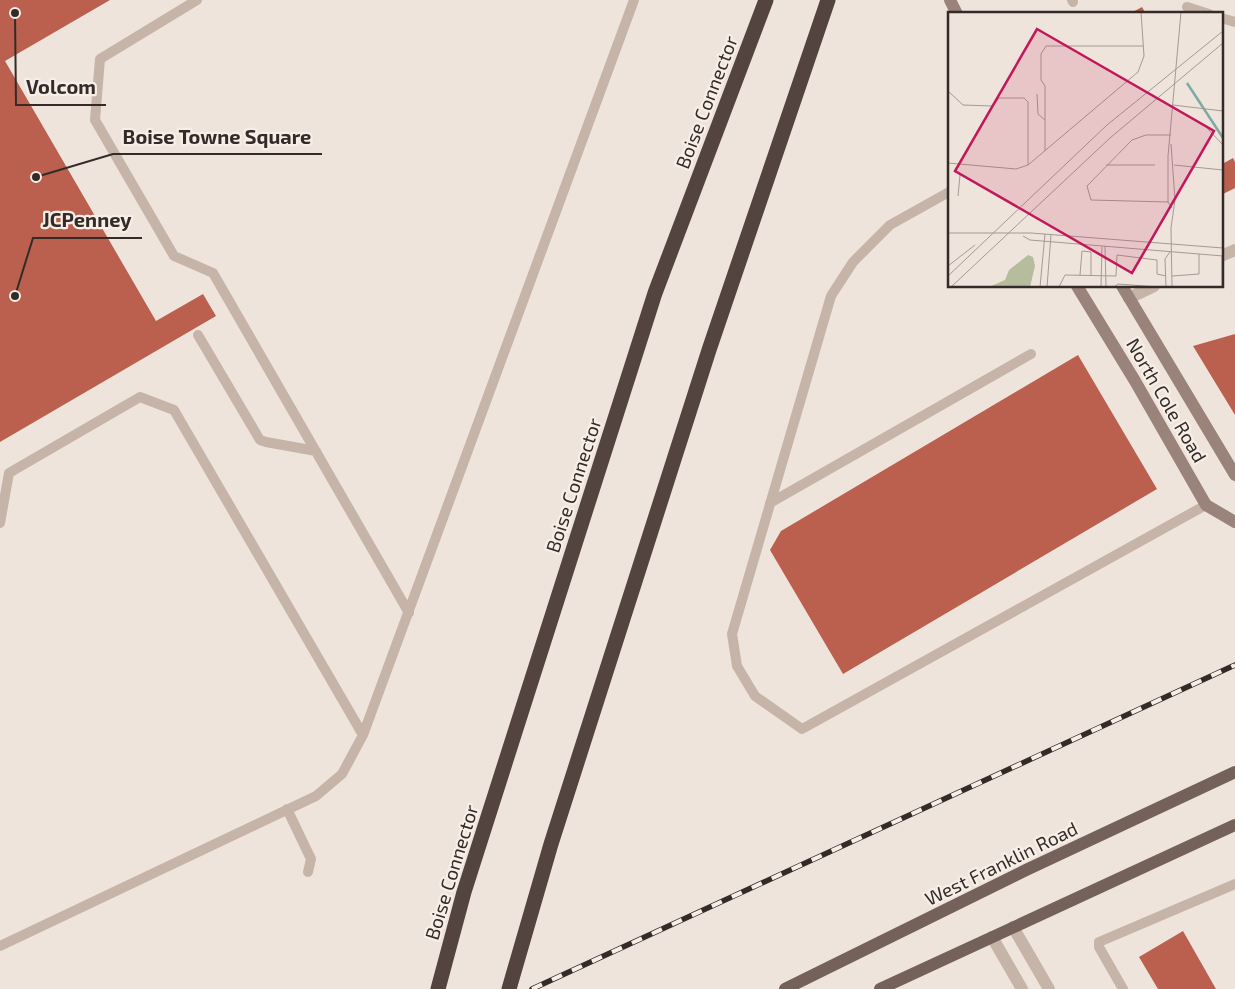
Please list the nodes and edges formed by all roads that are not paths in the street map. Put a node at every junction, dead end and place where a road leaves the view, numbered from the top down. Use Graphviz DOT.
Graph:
graph roads {
  1 [pos="196,0"];
  2 [pos="634,0"];
  3 [pos="766,0"];
  4 [pos="828,0"];
  5 [pos="950,0"];
  6 [pos="1187,7"];
  7 [pos="956,12"];
  8 [pos="1203,12"];
  9 [pos="1222,18"];
  10 [pos="1235,22"];
  11 [pos="948,193"];
  12 [pos="1235,250"];
  13 [pos="1222,256"];
  14 [pos="1078,288"];
  15 [pos="1123,288"];
  16 [pos="1150,288"];
  17 [pos="1128,298"];
  18 [pos="198,335"];
  19 [pos="1031,354"];
  20 [pos="316,451"];
  21 [pos="1235,475"];
  22 [pos="770,503"];
  23 [pos="1206,505"];
  24 [pos="1235,522"];
  25 [pos="0,523"];
  26 [pos="410,613"];
  27 [pos="363,735"];
  28 [pos="1235,772"];
  29 [pos="287,809"];
  30 [pos="1235,825"];
  31 [pos="308,872"];
  32 [pos="1235,884"];
  33 [pos="1013,927"];
  34 [pos="992,937"];
  35 [pos="0,946"];
  36 [pos="438,989"];
  37 [pos="509,989"];
  38 [pos="785,989"];
  39 [pos="880,989"];
  40 [pos="1022,989"];
  41 [pos="1049,989"];
  42 [pos="1124,989"];
  1 -- 20 [label="lane"];
  2 -- 26 [label="lane"];
  3 -- 36 [label="highway, Boise Connector"];
  4 -- 37 [label="highway"];
  5 -- 7 [label="main road"];
  6 -- 8 [label="lane"];
  9 -- 10 [label="lane"];
  11 -- 22 [label="lane"];
  12 -- 13 [label="street"];
  14 -- 23 [label="main road, North Cole Road"];
  15 -- 17 [label="main road, North Cole Road"];
  16 -- 17 [label="street"];
  17 -- 21 [label="main road, North Cole Road"];
  18 -- 20 [label="lane"];
  19 -- 22 [label="lane"];
  20 -- 26 [label="lane"];
  22 -- 23 [label="lane"];
  23 -- 24 [label="main road"];
  25 -- 27 [label="lane"];
  26 -- 27 [label="lane"];
  27 -- 29 [label="lane"];
  28 -- 38 [label="main road, West Franklin Road"];
  29 -- 31 [label="lane"];
  29 -- 35 [label="lane"];
  30 -- 33 [label="main road"];
  32 -- 42 [label="lane"];
  33 -- 34 [label="main road"];
  33 -- 41 [label="street"];
  34 -- 39 [label="main road"];
  34 -- 40 [label="street"];
}
